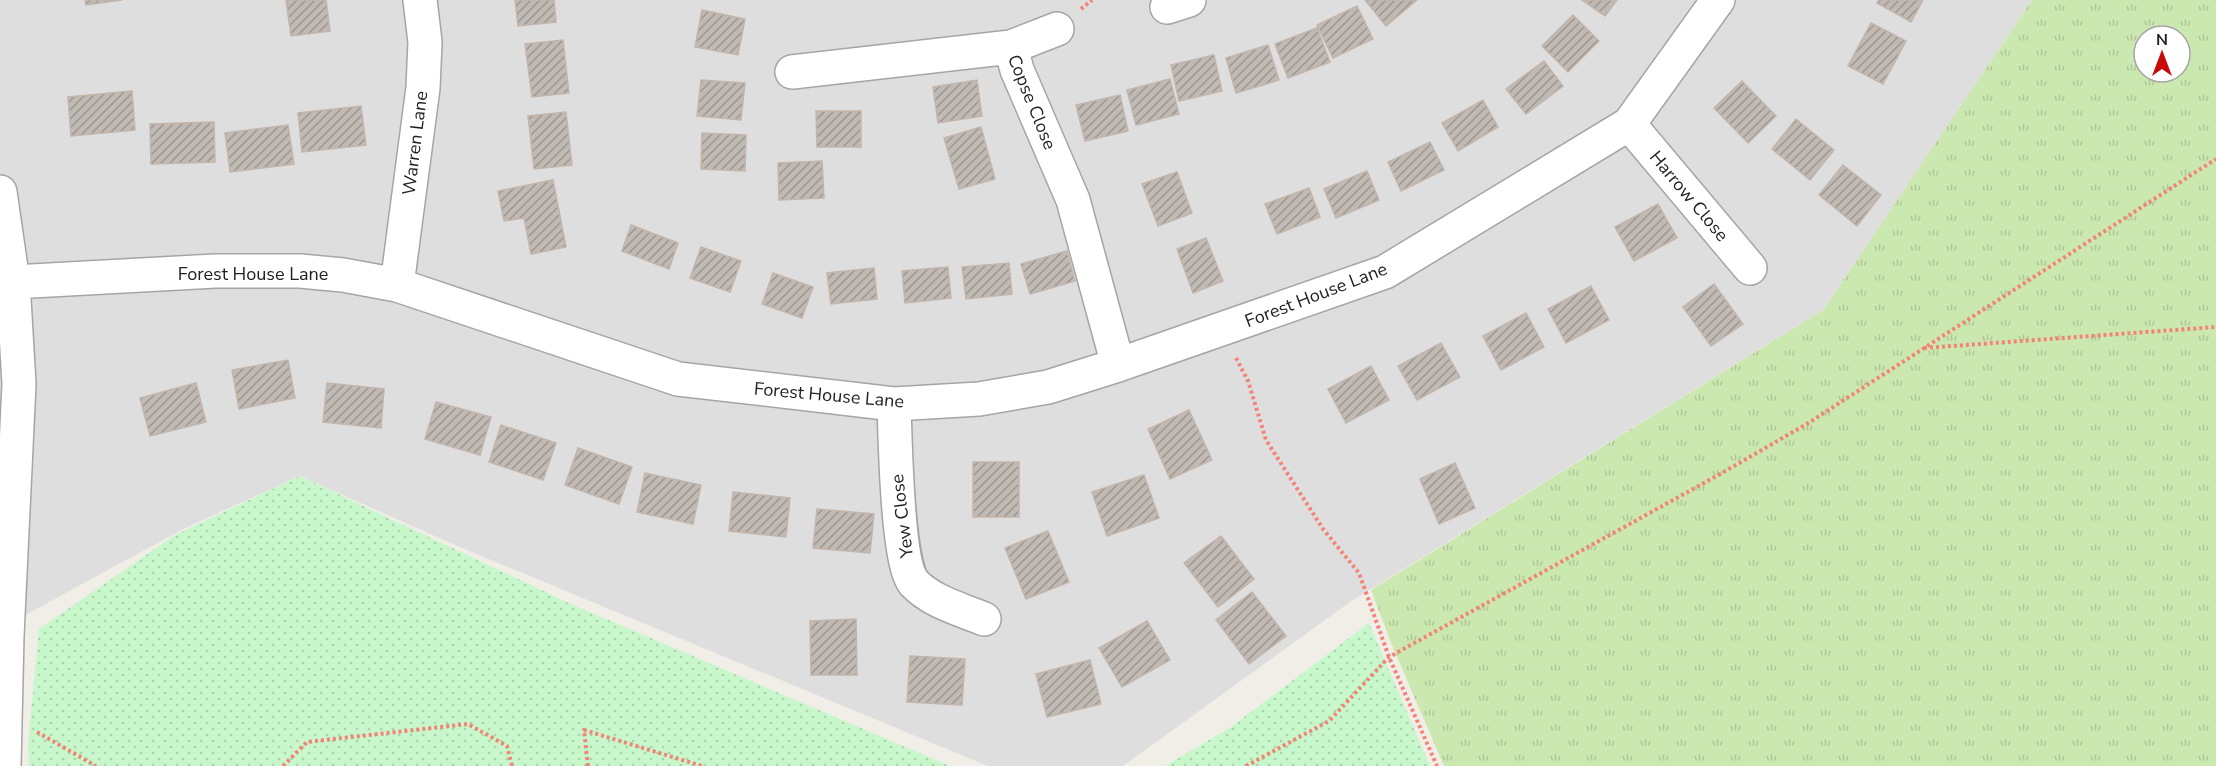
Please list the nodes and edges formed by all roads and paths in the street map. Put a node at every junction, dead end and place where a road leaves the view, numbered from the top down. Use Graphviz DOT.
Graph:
graph roads {
  1 [pos="420,0"];
  2 [pos="1718,0"];
  3 [pos="1057,29"];
  4 [pos="1011,47"];
  5 [pos="792,72"];
  6 [pos="1629,123"];
  7 [pos="2216,159"];
  8 [pos="0,192"];
  9 [pos="1750,268"];
  10 [pos="13,282"];
  11 [pos="397,285"];
  12 [pos="2216,327"];
  13 [pos="1222,330"];
  14 [pos="1923,348"];
  15 [pos="1118,365"];
  16 [pos="894,404"];
  17 [pos="984,619"];
  18 [pos="1389,657"];
  19 [pos="29,729"];
  20 [pos="4,766"];
  21 [pos="96,766"];
  22 [pos="283,766"];
  23 [pos="512,766"];
  24 [pos="588,766"];
  25 [pos="702,766"];
  26 [pos="1246,766"];
  27 [pos="1437,766"];
  1 -- 11 [label="street, Warren Lane"];
  2 -- 6 [label="street, Forest House Lane"];
  3 -- 4 [label="street"];
  4 -- 5 [label="street, Copse Close"];
  4 -- 15 [label="street, Copse Close"];
  6 -- 9 [label="street, Harrow Close"];
  6 -- 13 [label="street, Forest House Lane"];
  7 -- 14 [label="path"];
  8 -- 10 [label="street"];
  10 -- 11 [label="street, Forest House Lane"];
  10 -- 20 [label="street"];
  11 -- 16 [label="street, Forest House Lane"];
  12 -- 14 [label="path"];
  13 -- 15 [label="street, Forest House Lane"];
  13 -- 18 [label="path"];
  14 -- 18 [label="path"];
  15 -- 16 [label="street, Forest House Lane"];
  16 -- 17 [label="street, Yew Close"];
  18 -- 26 [label="path"];
  18 -- 27 [label="path"];
  19 -- 21 [label="path"];
  22 -- 23 [label="path"];
  24 -- 25 [label="path"];
}
